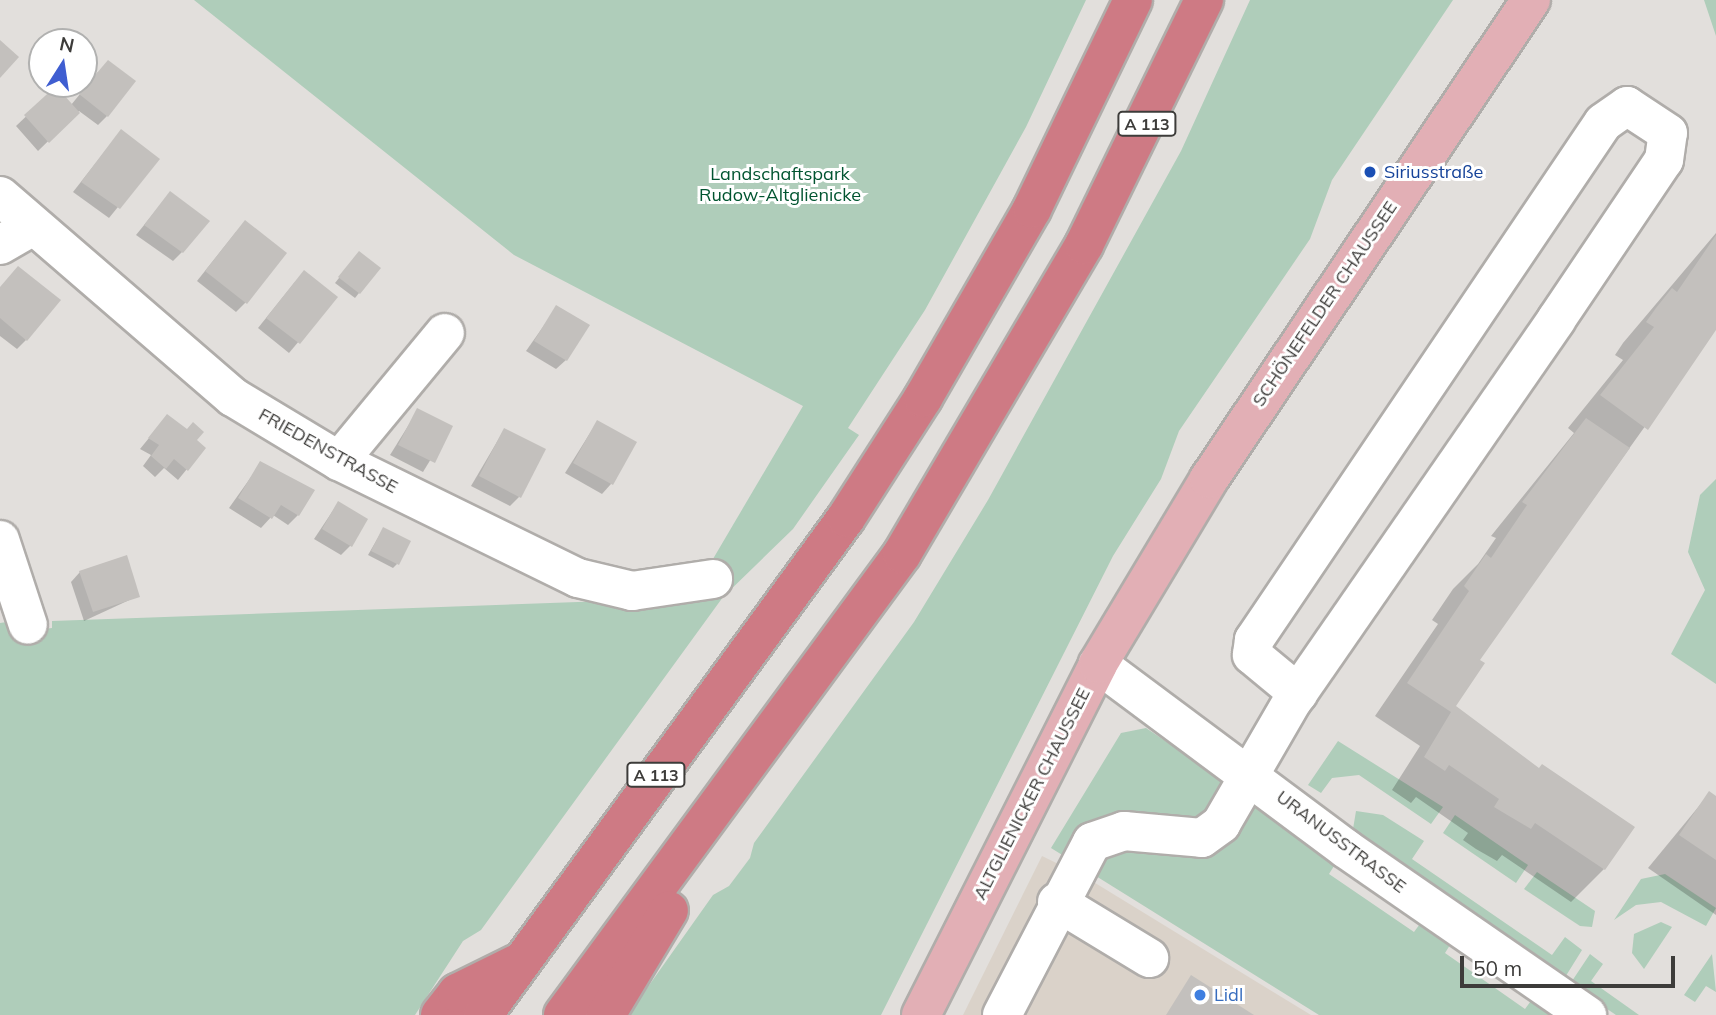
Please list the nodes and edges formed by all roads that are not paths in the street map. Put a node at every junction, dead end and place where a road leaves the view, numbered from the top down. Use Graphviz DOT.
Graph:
graph roads {
  1 [pos="1133,0"];
  2 [pos="1204,0"];
  3 [pos="1531,0"];
  4 [pos="0,196"];
  5 [pos="15,236"];
  6 [pos="446,333"];
  7 [pos="339,461"];
  8 [pos="0,540"];
  9 [pos="1151,578"];
  10 [pos="713,579"];
  11 [pos="28,625"];
  12 [pos="1098,664"];
  13 [pos="1298,693"];
  14 [pos="1250,775"];
  15 [pos="691,845"];
  16 [pos="1057,902"];
  17 [pos="1149,958"];
  18 [pos="518,963"];
  19 [pos="1568,1010"];
  20 [pos="440,1015"];
  21 [pos="483,1015"];
  22 [pos="563,1015"];
  23 [pos="606,1015"];
  24 [pos="921,1015"];
  25 [pos="1002,1015"];
  1 -- 18 [label="highway, A 113"];
  2 -- 15 [label="highway, A 113"];
  3 -- 9 [label="main road, SCHÖNEFELDER CHAUSSEE"];
  4 -- 5 [label="street, FRIEDENSTRASSE"];
  5 -- 7 [label="street, FRIEDENSTRASSE"];
  6 -- 7 [label="street"];
  7 -- 10 [label="street, FRIEDENSTRASSE"];
  8 -- 11 [label="street"];
  9 -- 12 [label="main road, ALTGLIENICKER CHAUSSEE"];
  12 -- 14 [label="street, URANUSSTRASSE"];
  12 -- 24 [label="main road, ALTGLIENICKER CHAUSSEE"];
  13 -- 13 [label="street"];
  13 -- 14 [label="street"];
  14 -- 16 [label="street"];
  14 -- 19 [label="street, URANUSSTRASSE"];
  15 -- 22 [label="highway, A 113"];
  15 -- 23 [label="highway"];
  16 -- 17 [label="street"];
  16 -- 25 [label="street"];
  18 -- 20 [label="highway"];
  18 -- 21 [label="highway, A 113"];
}
